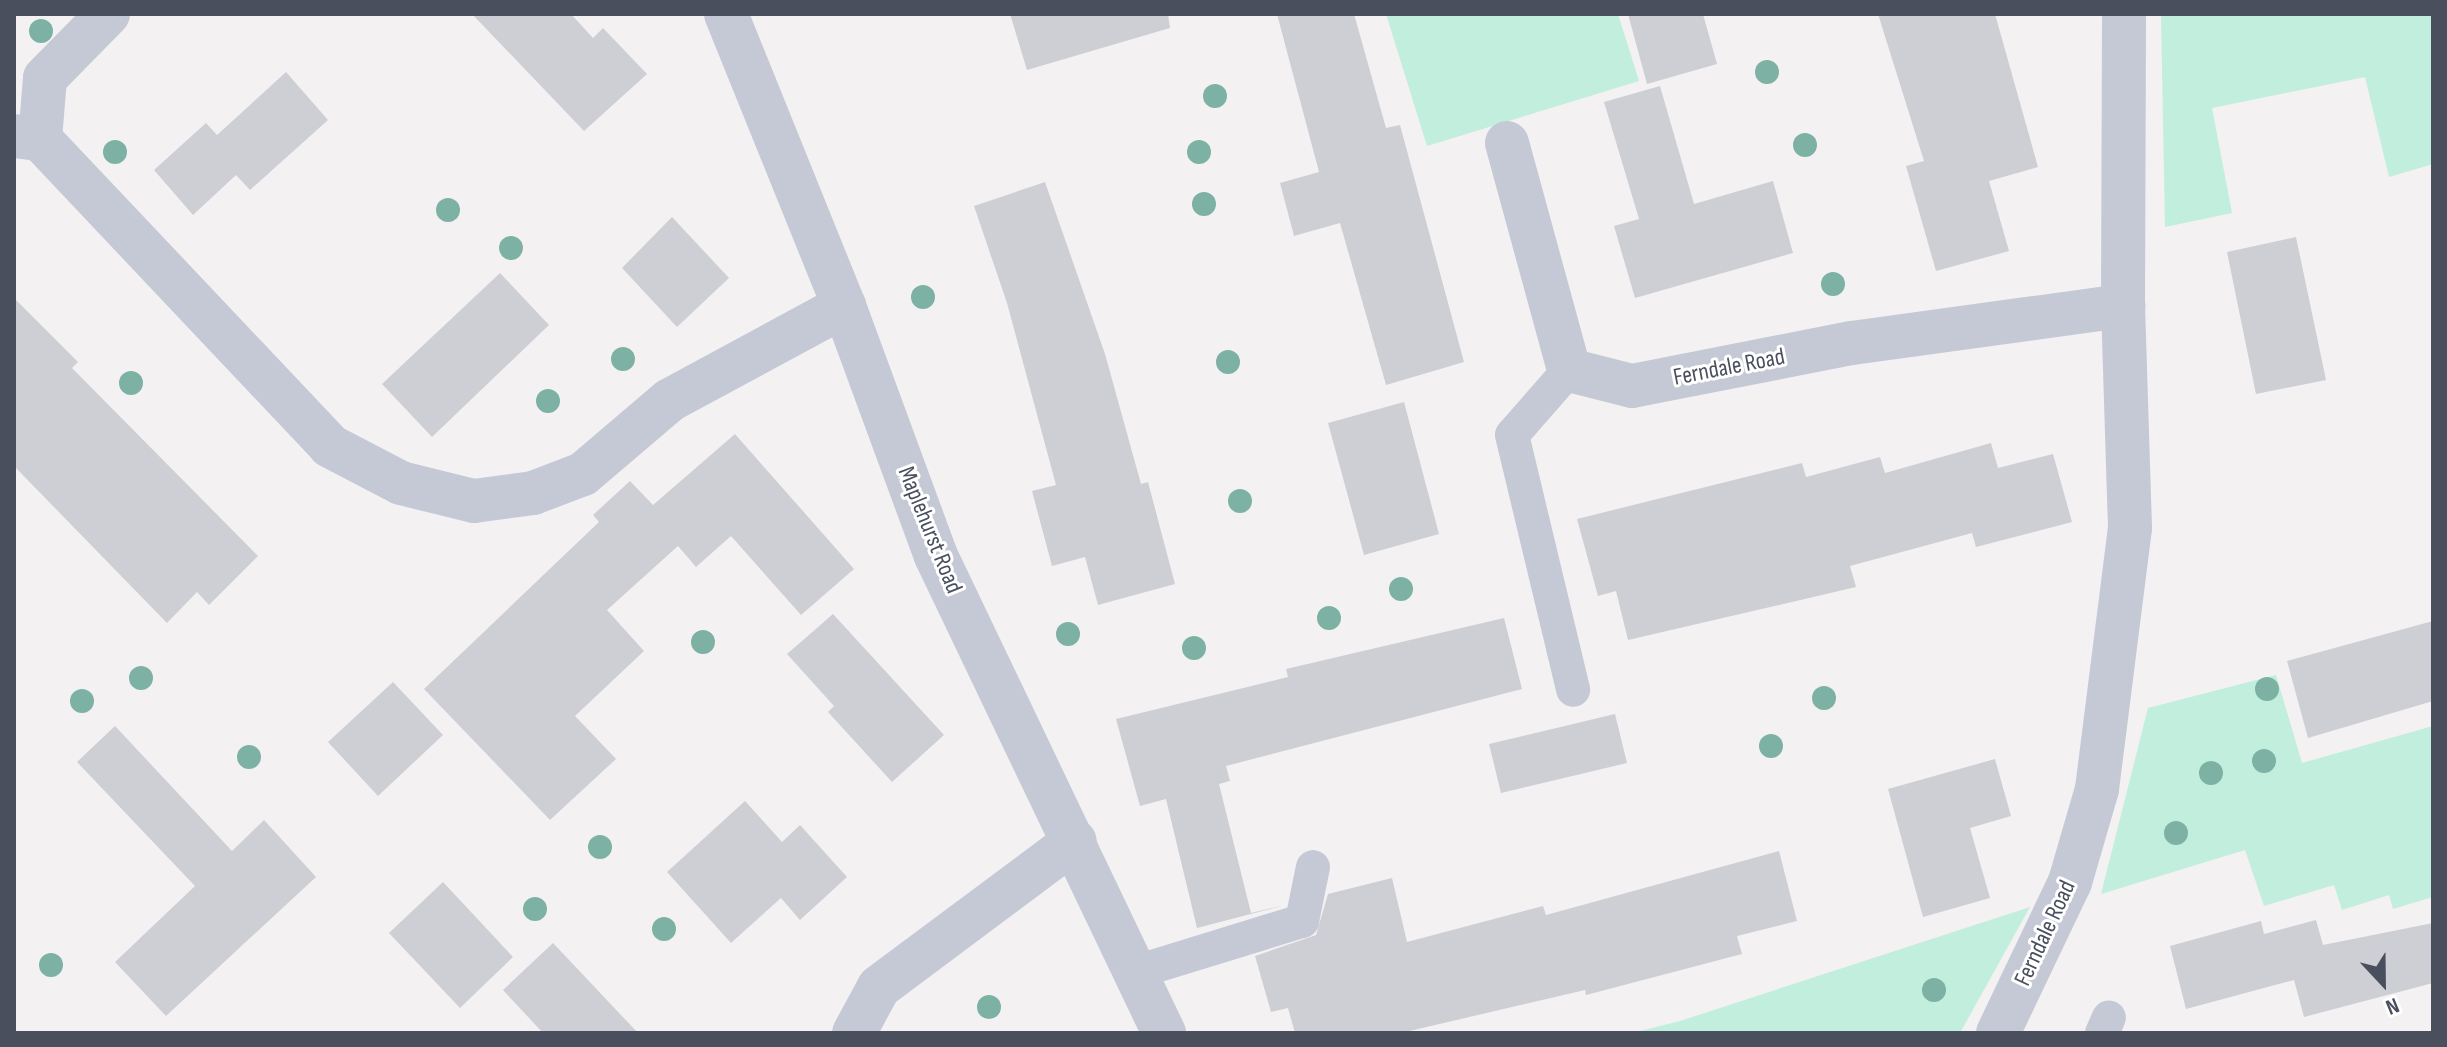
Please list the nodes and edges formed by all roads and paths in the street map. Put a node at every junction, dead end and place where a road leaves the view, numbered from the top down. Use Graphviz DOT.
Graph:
graph roads {
  1 [pos="108,14"];
  2 [pos="726,14"];
  3 [pos="2124,14"];
  4 [pos="27,137"];
  5 [pos="1507,143"];
  6 [pos="844,306"];
  7 [pos="2123,306"];
  8 [pos="1569,370"];
  9 [pos="1573,690"];
  10 [pos="1075,841"];
  11 [pos="1313,867"];
  12 [pos="1136,972"];
  13 [pos="854,1033"];
  14 [pos="1164,1033"];
  15 [pos="1998,1033"];
  1 -- 4 [label="street"];
  2 -- 6 [label="street, Maplehurst Road"];
  3 -- 7 [label="street, Ferndale Road"];
  4 -- 6 [label="street"];
  5 -- 8 [label="street"];
  6 -- 10 [label="street, Maplehurst Road"];
  7 -- 8 [label="street, Ferndale Road"];
  7 -- 15 [label="street, Ferndale Road"];
  8 -- 9 [label="lane"];
  10 -- 12 [label="street, Maplehurst Road"];
  10 -- 13 [label="street"];
  11 -- 12 [label="lane"];
  12 -- 14 [label="street, Maplehurst Road"];
}
